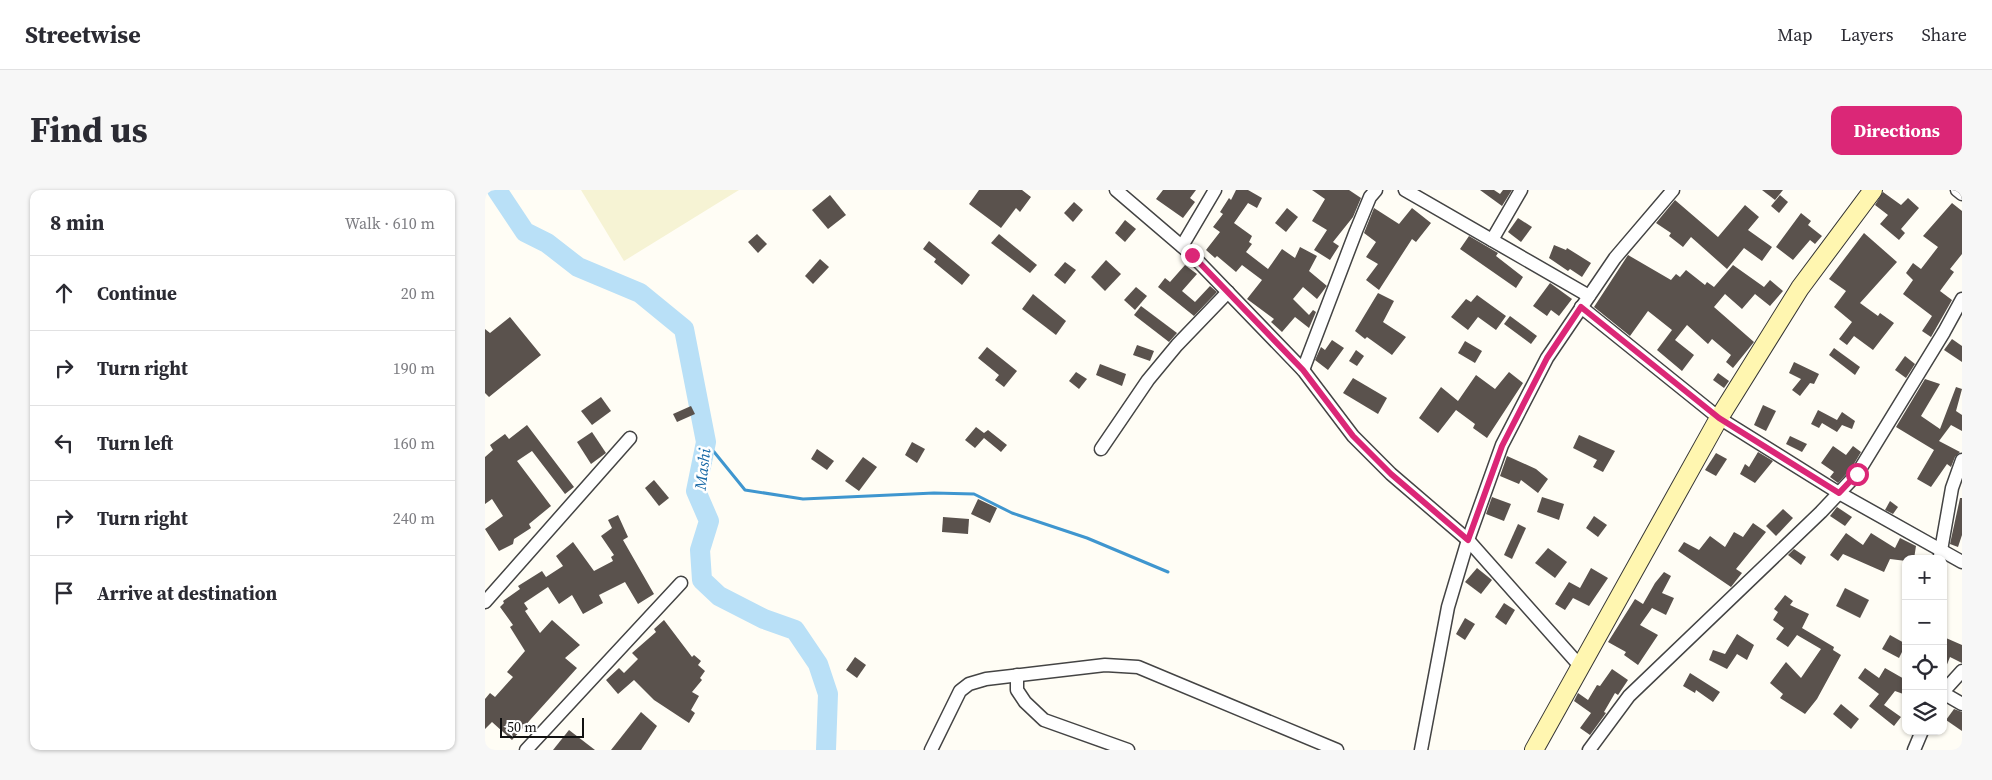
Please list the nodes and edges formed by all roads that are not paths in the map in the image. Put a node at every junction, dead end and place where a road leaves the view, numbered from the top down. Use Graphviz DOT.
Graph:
graph roads {
  1 [pos="1116,190"];
  2 [pos="1215,190"];
  3 [pos="1376,190"];
  4 [pos="1405,190"];
  5 [pos="1521,190"];
  6 [pos="1673,190"];
  7 [pos="1873,190"];
  8 [pos="1957,190"];
  9 [pos="1962,194"];
  10 [pos="1492,240"];
  11 [pos="1182,246"];
  12 [pos="1228,292"];
  13 [pos="1962,299"];
  14 [pos="1585,302"];
  15 [pos="1303,370"];
  16 [pos="1719,418"];
  17 [pos="630,438"];
  18 [pos="1101,449"];
  19 [pos="1962,460"];
  20 [pos="1839,493"];
  21 [pos="1468,540"];
  22 [pos="1940,554"];
  23 [pos="1962,562"];
  24 [pos="681,583"];
  25 [pos="485,602"];
  26 [pos="1580,666"];
  27 [pos="1962,671"];
  28 [pos="1017,675"];
  29 [pos="1946,690"];
  30 [pos="1947,695"];
  31 [pos="1962,704"];
  32 [pos="1920,735"];
  33 [pos="526,750"];
  34 [pos="931,750"];
  35 [pos="1128,750"];
  36 [pos="1337,750"];
  37 [pos="1421,750"];
  38 [pos="1533,750"];
  39 [pos="1589,750"];
  40 [pos="1914,750"];
  1 -- 11 [label="street"];
  2 -- 11 [label="street"];
  3 -- 15 [label="street"];
  4 -- 10 [label="street"];
  5 -- 10 [label="street"];
  6 -- 14 [label="street"];
  7 -- 16 [label="street"];
  8 -- 9 [label="street"];
  10 -- 14 [label="street"];
  11 -- 12 [label="street"];
  12 -- 15 [label="street"];
  12 -- 18 [label="street"];
  13 -- 20 [label="street"];
  14 -- 16 [label="street"];
  14 -- 21 [label="street"];
  15 -- 21 [label="street"];
  16 -- 20 [label="street"];
  16 -- 26 [label="street"];
  17 -- 25 [label="street"];
  19 -- 22 [label="street"];
  20 -- 22 [label="street"];
  20 -- 39 [label="street"];
  21 -- 26 [label="street"];
  21 -- 37 [label="street"];
  22 -- 23 [label="street"];
  24 -- 33 [label="street"];
  26 -- 38 [label="street"];
  27 -- 29 [label="street"];
  28 -- 34 [label="street"];
  28 -- 35 [label="street"];
  28 -- 36 [label="street"];
  30 -- 31 [label="street"];
  32 -- 40 [label="street"];
}
